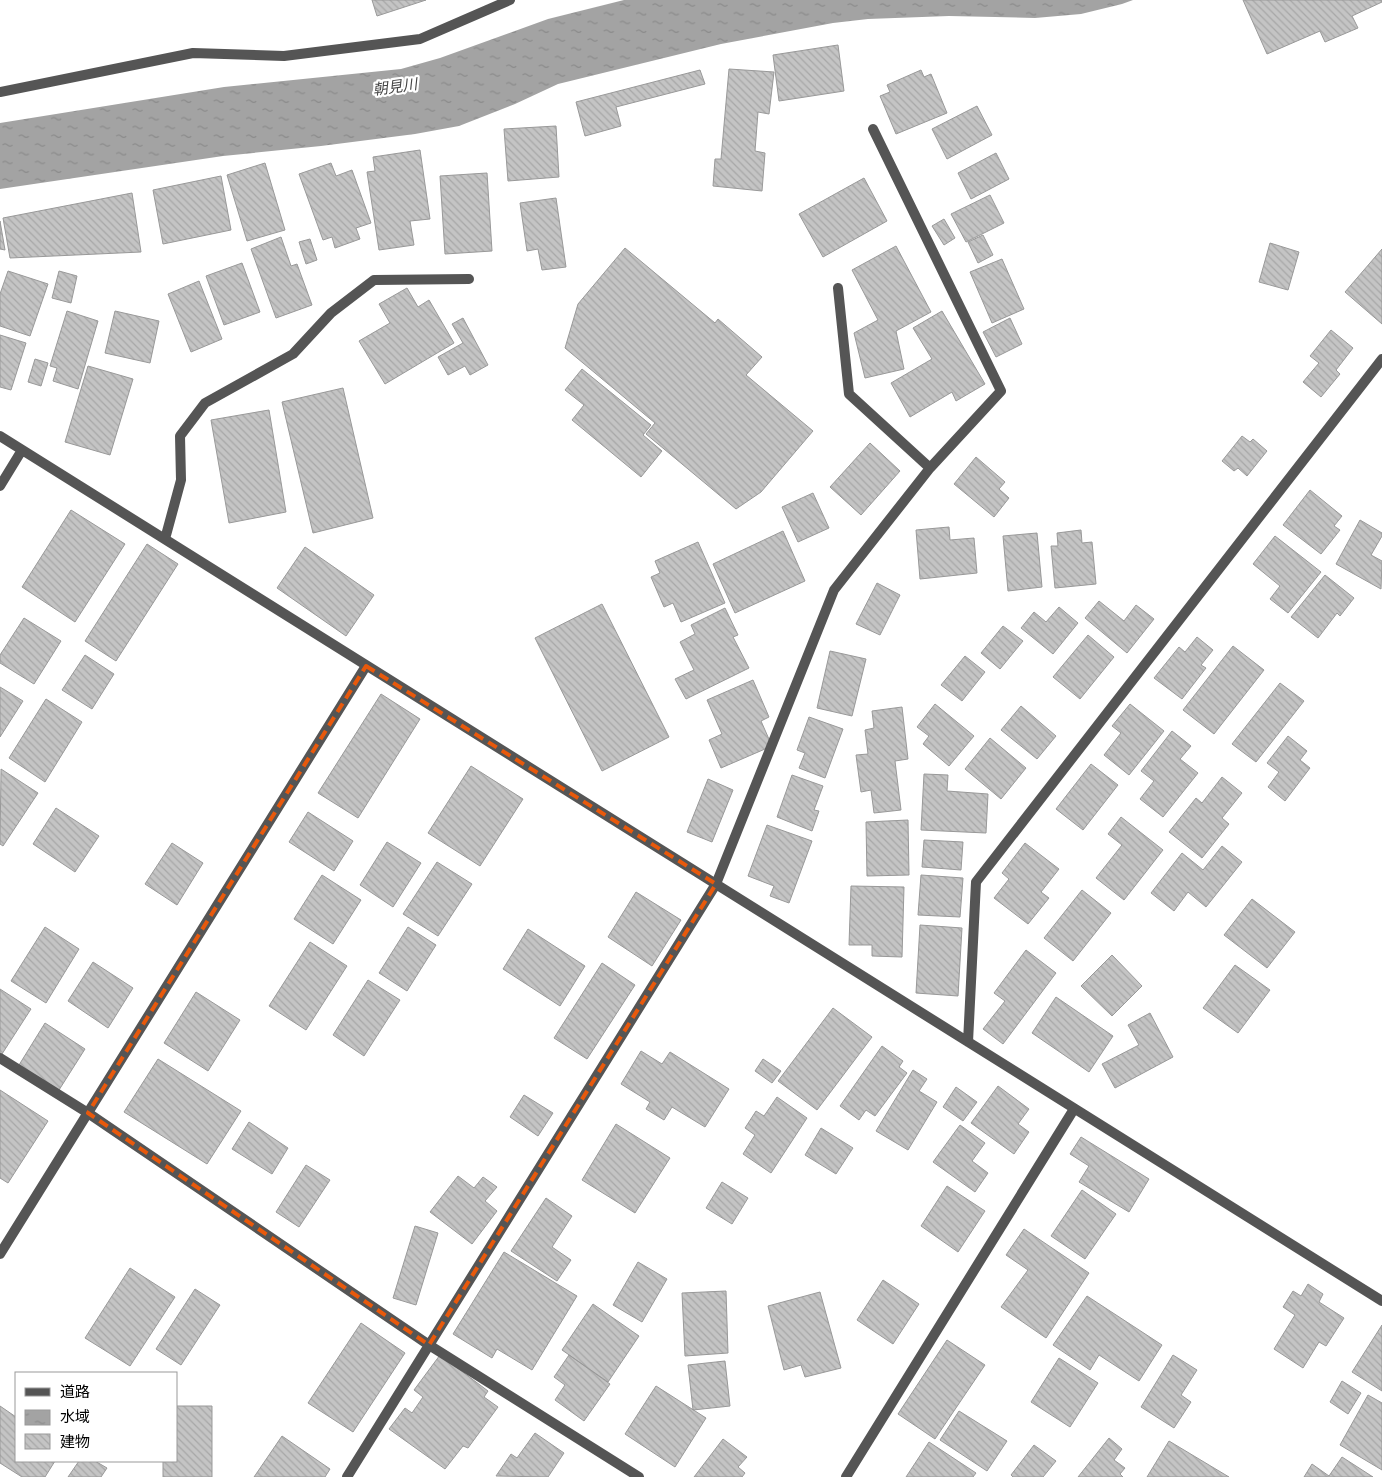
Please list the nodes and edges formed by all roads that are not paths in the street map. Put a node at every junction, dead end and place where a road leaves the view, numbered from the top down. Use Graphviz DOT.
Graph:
graph roads {
  1 [pos="510,0"];
  2 [pos="0,92"];
  3 [pos="873,129"];
  4 [pos="469,279"];
  5 [pos="838,288"];
  6 [pos="1382,360"];
  7 [pos="0,436"];
  8 [pos="22,450"];
  9 [pos="930,468"];
  10 [pos="0,486"];
  11 [pos="165,540"];
  12 [pos="366,666"];
  13 [pos="716,884"];
  14 [pos="968,1042"];
  15 [pos="0,1058"];
  16 [pos="1074,1108"];
  17 [pos="88,1112"];
  18 [pos="0,1254"];
  19 [pos="1382,1301"];
  20 [pos="429,1345"];
  21 [pos="347,1477"];
  22 [pos="639,1477"];
  23 [pos="846,1477"];
  1 -- 2 [label="street"];
  3 -- 9 [label="street"];
  4 -- 11 [label="street"];
  5 -- 9 [label="street"];
  6 -- 14 [label="street"];
  7 -- 8 [label="street"];
  8 -- 10 [label="street"];
  8 -- 11 [label="street"];
  9 -- 13 [label="street"];
  11 -- 12 [label="street"];
  12 -- 13 [label="street"];
  12 -- 17 [label="street"];
  13 -- 14 [label="street"];
  13 -- 20 [label="street"];
  14 -- 16 [label="street"];
  15 -- 17 [label="street"];
  16 -- 19 [label="street"];
  16 -- 23 [label="street"];
  17 -- 18 [label="street"];
  17 -- 20 [label="street"];
  20 -- 21 [label="street"];
  20 -- 22 [label="street"];
}
